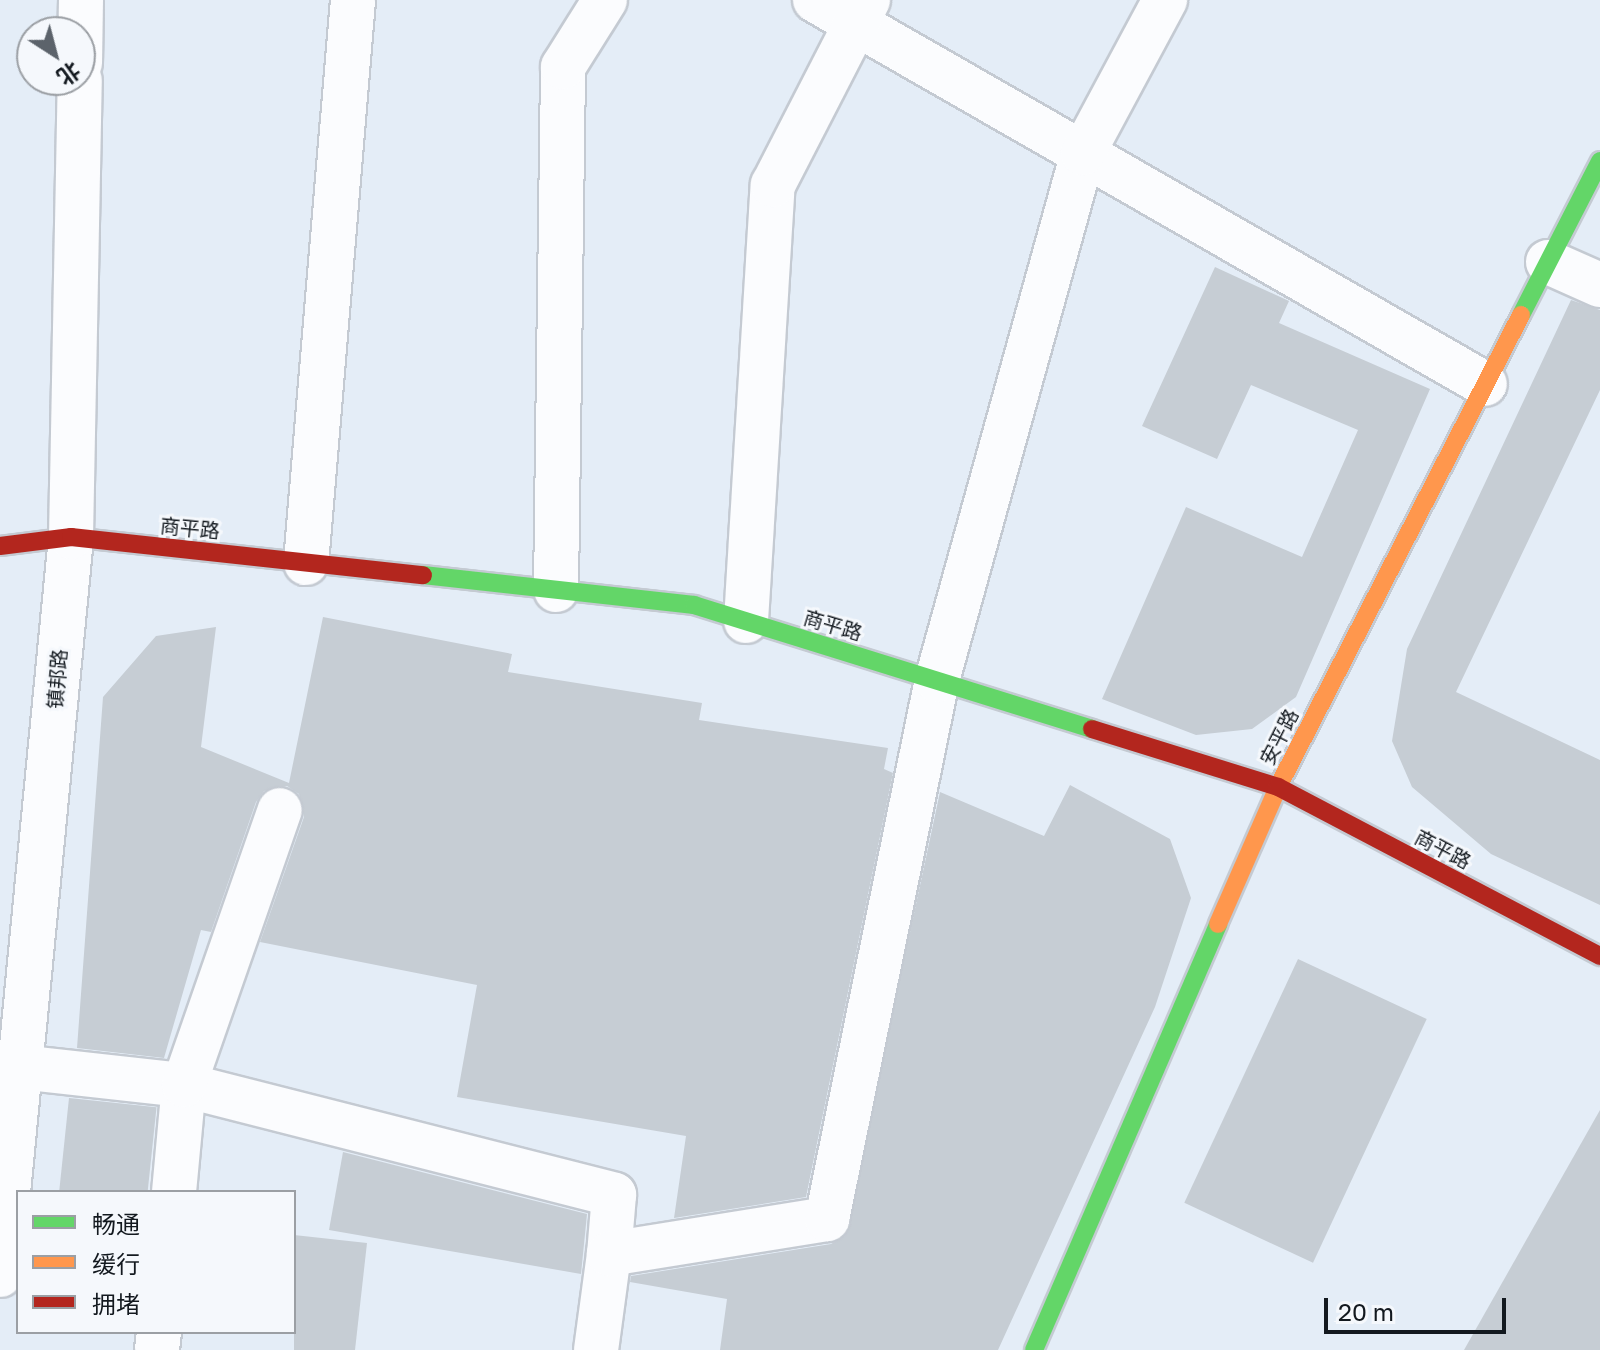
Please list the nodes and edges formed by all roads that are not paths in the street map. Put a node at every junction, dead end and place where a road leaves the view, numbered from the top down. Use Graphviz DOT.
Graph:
graph roads {
  1 [pos="353,0"];
  2 [pos="605,0"];
  3 [pos="815,0"];
  4 [pos="1165,0"];
  5 [pos="861,11"];
  6 [pos="80,96"];
  7 [pos="1083,153"];
  8 [pos="1600,161"];
  9 [pos="1548,262"];
  10 [pos="1600,285"];
  11 [pos="1485,384"];
  12 [pos="71,537"];
  13 [pos="0,546"];
  14 [pos="306,563"];
  15 [pos="556,590"];
  16 [pos="746,621"];
  17 [pos="937,680"];
  18 [pos="1278,787"];
  19 [pos="280,810"];
  20 [pos="1600,956"];
  21 [pos="20,1067"];
  22 [pos="184,1085"];
  23 [pos="174,1190"];
  24 [pos="609,1254"];
  25 [pos="0,1275"];
  26 [pos="596,1350"];
  27 [pos="1034,1350"];
  1 -- 14 [label="street"];
  2 -- 15 [label="street"];
  3 -- 5 [label="street"];
  4 -- 7 [label="street"];
  5 -- 7 [label="street"];
  5 -- 16 [label="street"];
  6 -- 12 [label="street, 镇邦路"];
  7 -- 11 [label="street"];
  7 -- 17 [label="street"];
  8 -- 9 [label="street, 安平路"];
  9 -- 10 [label="street"];
  9 -- 11 [label="street, 安平路"];
  11 -- 18 [label="street, 安平路"];
  12 -- 13 [label="street, 商平路"];
  12 -- 14 [label="street, 商平路"];
  12 -- 21 [label="street, 镇邦路"];
  14 -- 15 [label="street, 商平路"];
  15 -- 16 [label="street, 商平路"];
  16 -- 17 [label="street, 商平路"];
  17 -- 18 [label="street, 商平路"];
  17 -- 24 [label="street"];
  18 -- 20 [label="street, 商平路"];
  18 -- 27 [label="street, 安平路"];
  19 -- 22 [label="street"];
  21 -- 22 [label="street"];
  21 -- 25 [label="street, 镇邦路"];
  22 -- 23 [label="street"];
  22 -- 24 [label="street"];
  24 -- 26 [label="street"];
}
